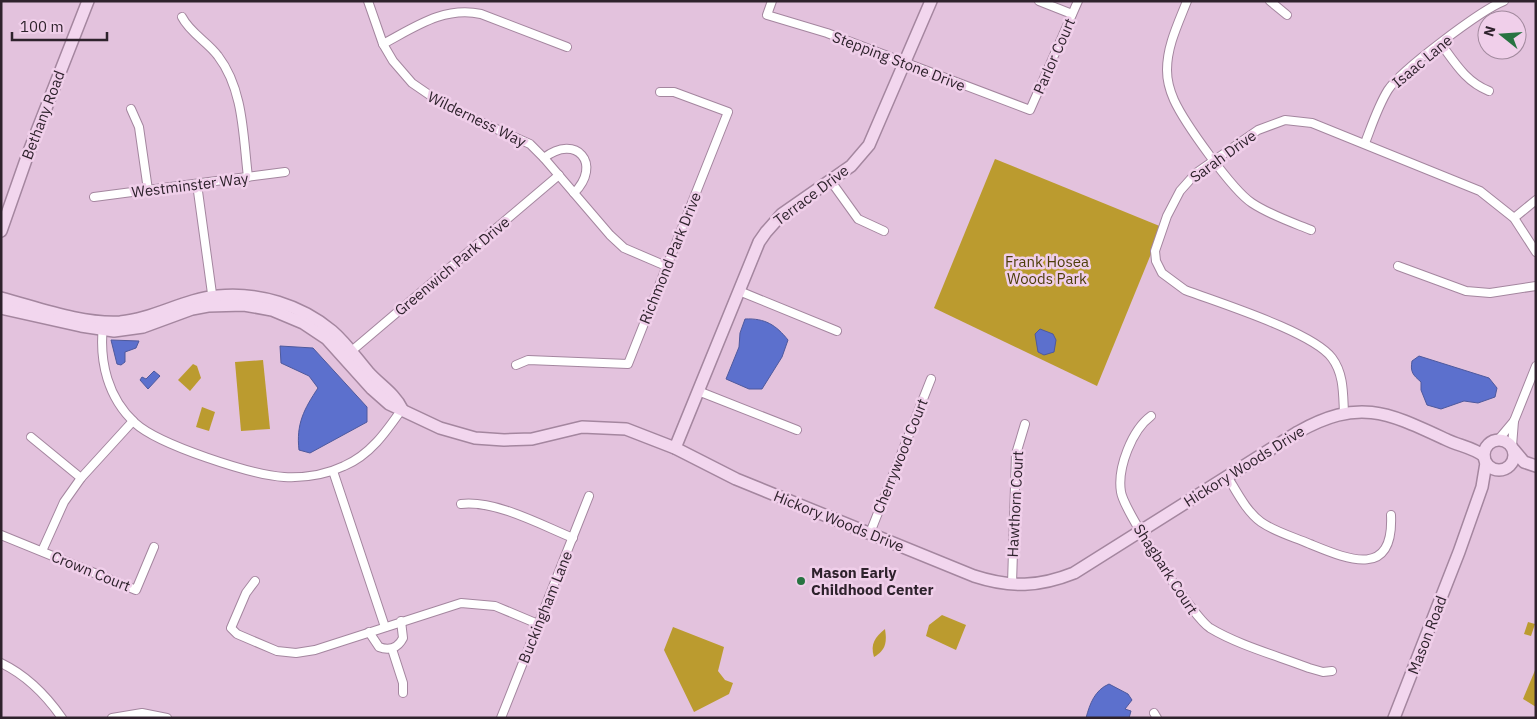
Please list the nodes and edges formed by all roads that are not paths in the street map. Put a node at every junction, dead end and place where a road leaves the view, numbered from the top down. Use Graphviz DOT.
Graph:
graph roads {
  1 [pos="88,1"];
  2 [pos="368,1"];
  3 [pos="772,1"];
  4 [pos="931,1"];
  5 [pos="1039,1"];
  6 [pos="1078,1"];
  7 [pos="1187,1"];
  8 [pos="1270,1"];
  9 [pos="1504,1"];
  10 [pos="1072,14"];
  11 [pos="1287,15"];
  12 [pos="182,17"];
  13 [pos="383,44"];
  14 [pos="1441,44"];
  15 [pos="567,47"];
  16 [pos="905,65"];
  17 [pos="1489,91"];
  18 [pos="660,92"];
  19 [pos="132,109"];
  20 [pos="1030,110"];
  21 [pos="1365,143"];
  22 [pos="544,158"];
  23 [pos="1214,160"];
  24 [pos="285,172"];
  25 [pos="559,175"];
  26 [pos="248,177"];
  27 [pos="830,180"];
  28 [pos="197,184"];
  29 [pos="148,190"];
  30 [pos="574,193"];
  31 [pos="94,197"];
  32 [pos="1536,200"];
  33 [pos="1514,218"];
  34 [pos="1311,230"];
  35 [pos="1,231"];
  36 [pos="884,231"];
  37 [pos="1536,252"];
  38 [pos="666,266"];
  39 [pos="1398,266"];
  40 [pos="1536,286"];
  41 [pos="739,291"];
  42 [pos="1,298"];
  43 [pos="213,301"];
  44 [pos="1,308"];
  45 [pos="103,326"];
  46 [pos="837,331"];
  47 [pos="348,354"];
  48 [pos="516,365"];
  49 [pos="1536,366"];
  50 [pos="931,378"];
  51 [pos="698,391"];
  52 [pos="402,409"];
  53 [pos="1344,414"];
  54 [pos="1150,416"];
  55 [pos="133,421"];
  56 [pos="1514,421"];
  57 [pos="1025,424"];
  58 [pos="1422,426"];
  59 [pos="797,430"];
  60 [pos="31,437"];
  61 [pos="1494,441"];
  62 [pos="676,448"];
  63 [pos="1513,448"];
  64 [pos="1485,459"];
  65 [pos="1536,466"];
  66 [pos="1506,469"];
  67 [pos="333,471"];
  68 [pos="1536,472"];
  69 [pos="1227,476"];
  70 [pos="81,478"];
  71 [pos="589,496"];
  72 [pos="461,504"];
  73 [pos="1391,515"];
  74 [pos="1141,530"];
  75 [pos="870,533"];
  76 [pos="1,535"];
  77 [pos="573,538"];
  78 [pos="154,547"];
  79 [pos="42,551"];
  80 [pos="1459,552"];
  81 [pos="255,581"];
  82 [pos="1012,584"];
  83 [pos="402,621"];
  84 [pos="538,624"];
  85 [pos="385,627"];
  86 [pos="369,632"];
  87 [pos="392,649"];
  88 [pos="1,663"];
  89 [pos="1332,671"];
  90 [pos="404,693"];
  91 [pos="62,718"];
  92 [pos="112,718"];
  93 [pos="168,718"];
  94 [pos="501,718"];
  95 [pos="1394,718"];
  1 -- 35 [label="street, Bethany Road"];
  2 -- 13 [label="street, Wilderness Way"];
  3 -- 16 [label="street, Stepping Stone Drive"];
  4 -- 16 [label="street, Terrace Drive"];
  5 -- 10 [label="street"];
  6 -- 10 [label="street, Parlor Court"];
  7 -- 23 [label="street"];
  8 -- 11 [label="street"];
  9 -- 14 [label="street, Isaac Lane"];
  10 -- 20 [label="street, Parlor Court"];
  12 -- 26 [label="street"];
  13 -- 15 [label="street"];
  13 -- 22 [label="street, Wilderness Way"];
  14 -- 17 [label="street"];
  14 -- 21 [label="street, Isaac Lane"];
  16 -- 20 [label="street, Stepping Stone Drive"];
  16 -- 27 [label="street, Terrace Drive"];
  18 -- 38 [label="street, Richmond Park Drive"];
  19 -- 29 [label="street"];
  21 -- 23 [label="street, Sarah Drive"];
  21 -- 33 [label="street, Sarah Drive"];
  22 -- 25 [label="street, Wilderness Way"];
  22 -- 30 [label="street"];
  23 -- 34 [label="street"];
  23 -- 53 [label="street, Sarah Drive"];
  24 -- 26 [label="street, Westminster Way"];
  25 -- 30 [label="street, Wilderness Way"];
  25 -- 47 [label="street, Greenwich Park Drive"];
  26 -- 28 [label="street, Westminster Way"];
  27 -- 36 [label="street"];
  27 -- 41 [label="street, Terrace Drive"];
  28 -- 29 [label="street, Westminster Way"];
  28 -- 43 [label="street"];
  29 -- 31 [label="street, Westminster Way"];
  30 -- 38 [label="street, Wilderness Way"];
  32 -- 33 [label="street"];
  33 -- 37 [label="street, Sarah Drive"];
  38 -- 48 [label="street, Richmond Park Drive"];
  39 -- 40 [label="street"];
  41 -- 46 [label="street"];
  41 -- 51 [label="street, Terrace Drive"];
  42 -- 45 [label="street, Hickory Woods Drive"];
  43 -- 45 [label="street, Hickory Woods Drive"];
  43 -- 47 [label="street, Hickory Woods Drive"];
  44 -- 45 [label="street, Hickory Woods Drive"];
  45 -- 55 [label="street"];
  47 -- 52 [label="street, Hickory Woods Drive"];
  49 -- 56 [label="street"];
  50 -- 75 [label="street, Cherrywood Court"];
  51 -- 59 [label="street"];
  51 -- 62 [label="street, Terrace Drive"];
  52 -- 62 [label="street, Hickory Woods Drive"];
  52 -- 67 [label="street"];
  53 -- 58 [label="street, Hickory Woods Drive"];
  53 -- 69 [label="street, Hickory Woods Drive"];
  54 -- 74 [label="street, Shagbark Court"];
  55 -- 67 [label="street"];
  55 -- 70 [label="street"];
  56 -- 61 [label="street"];
  56 -- 63 [label="street"];
  57 -- 82 [label="street, Hawthorn Court"];
  58 -- 61 [label="street, Hickory Woods Drive"];
  58 -- 64 [label="street, Hickory Woods Drive"];
  60 -- 70 [label="street"];
  61 -- 63 [label="street"];
  61 -- 64 [label="street"];
  62 -- 75 [label="street, Hickory Woods Drive"];
  63 -- 65 [label="street"];
  63 -- 66 [label="street"];
  64 -- 66 [label="street"];
  64 -- 80 [label="street, Mason Road"];
  66 -- 68 [label="street"];
  66 -- 80 [label="street, Mason Road"];
  67 -- 85 [label="street"];
  69 -- 73 [label="street"];
  69 -- 74 [label="street, Hickory Woods Drive"];
  70 -- 79 [label="street"];
  71 -- 77 [label="street, Buckingham Lane"];
  72 -- 77 [label="street"];
  74 -- 82 [label="street, Hickory Woods Drive"];
  74 -- 89 [label="street, Shagbark Court"];
  75 -- 82 [label="street, Hickory Woods Drive"];
  76 -- 79 [label="street, Crown Court"];
  77 -- 84 [label="street, Buckingham Lane"];
  78 -- 79 [label="street, Crown Court"];
  80 -- 95 [label="street, Mason Road"];
  81 -- 86 [label="street"];
  83 -- 84 [label="street"];
  83 -- 85 [label="street"];
  83 -- 87 [label="street"];
  84 -- 94 [label="street, Buckingham Lane"];
  85 -- 86 [label="street"];
  86 -- 87 [label="street"];
  87 -- 90 [label="street"];
  88 -- 91 [label="street"];
  92 -- 93 [label="street"];
}
